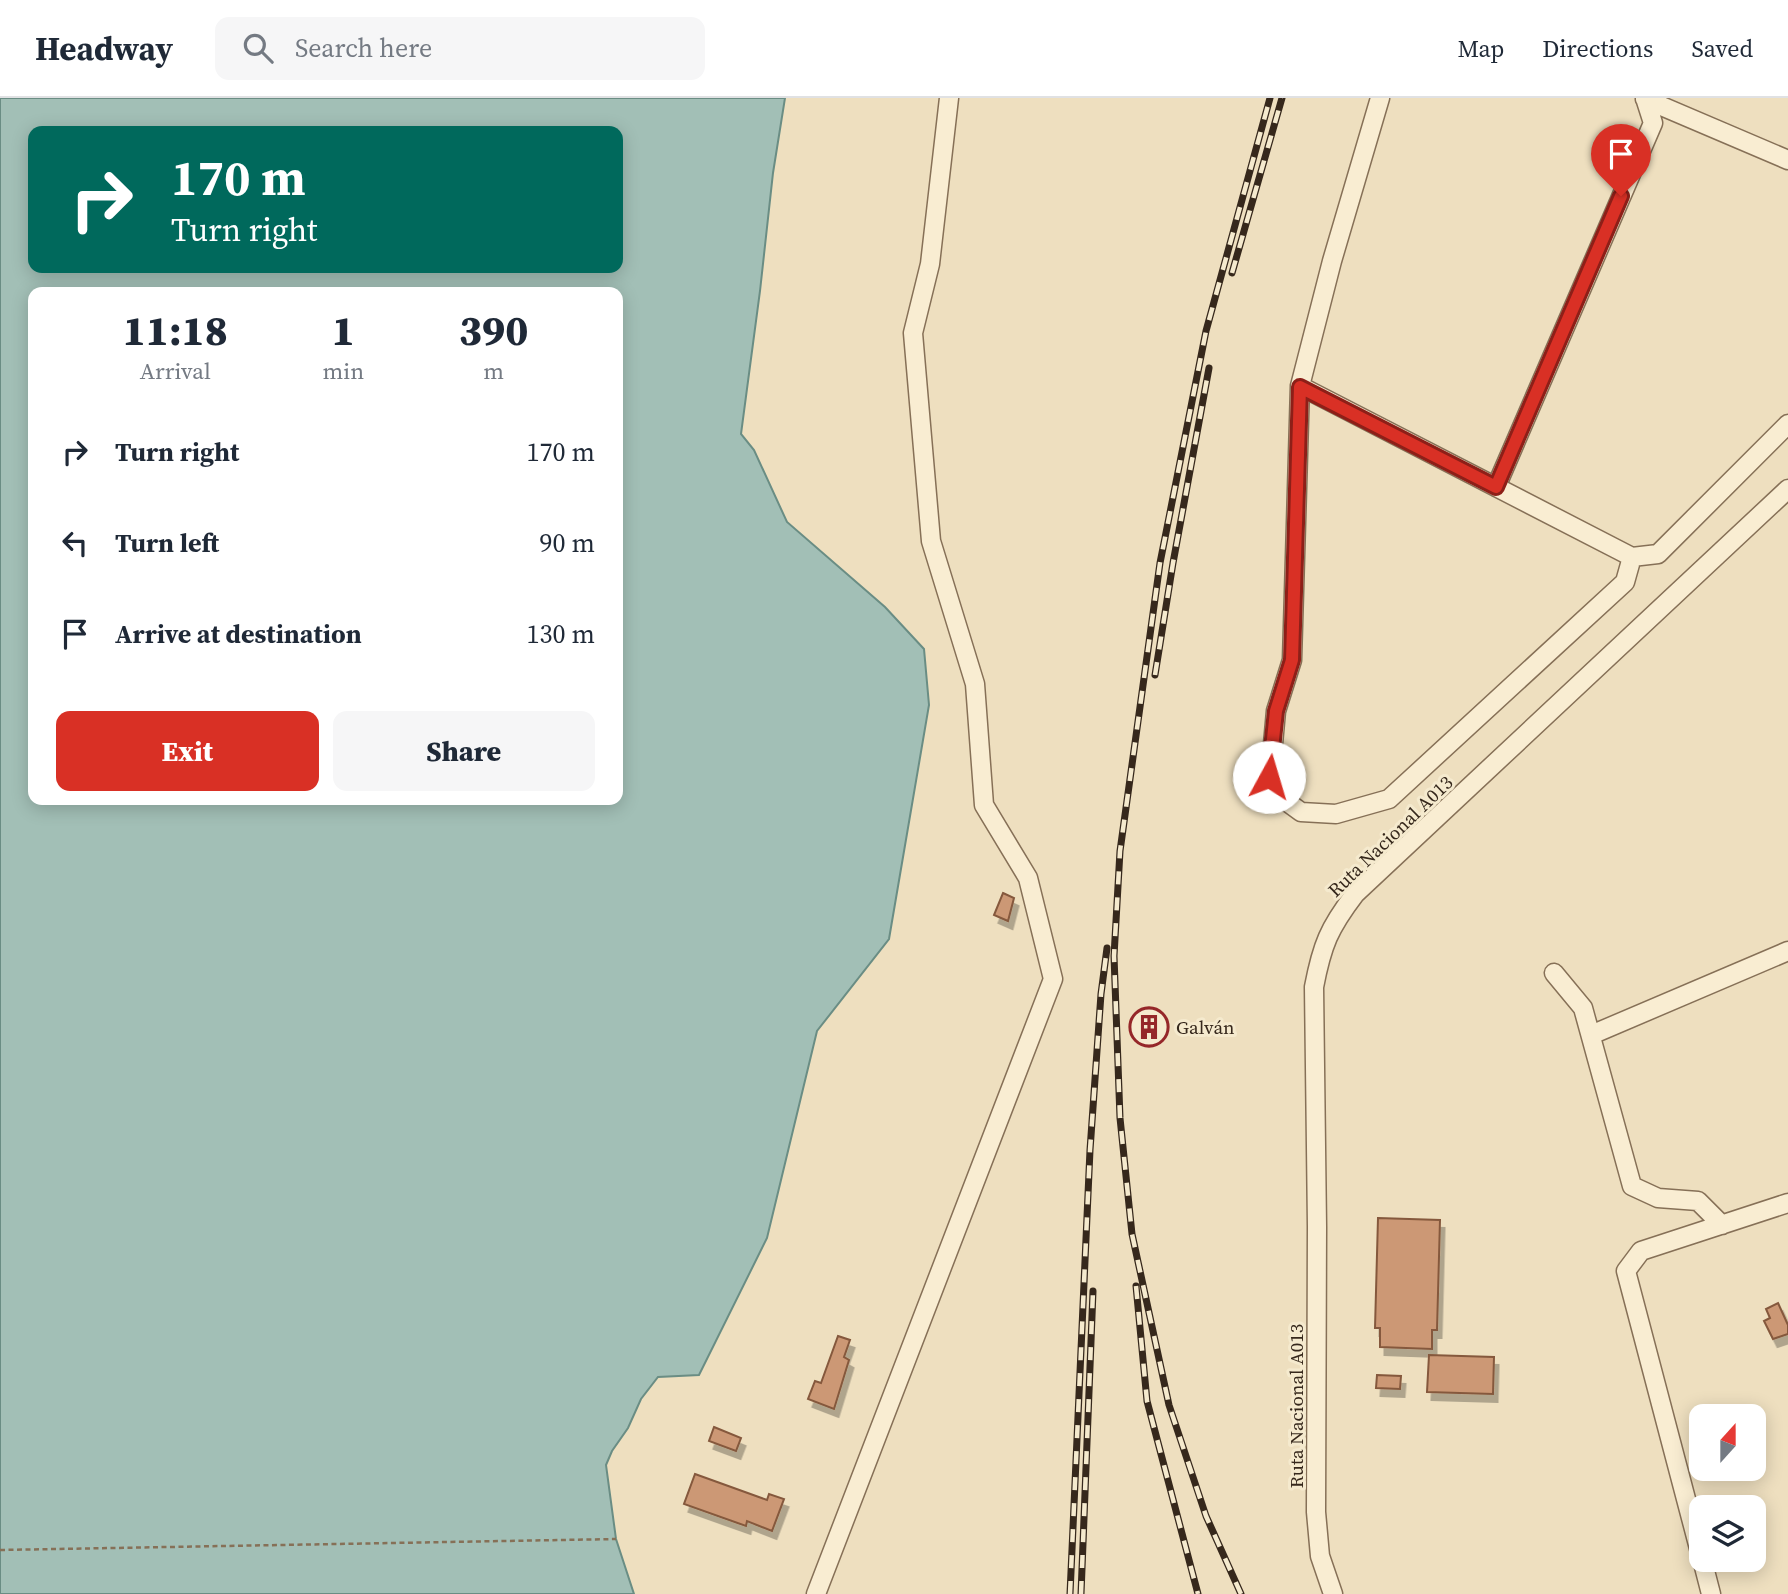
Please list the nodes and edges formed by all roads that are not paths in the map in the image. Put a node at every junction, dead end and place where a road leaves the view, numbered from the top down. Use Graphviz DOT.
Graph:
graph roads {
  1 [pos="949,98"];
  2 [pos="1380,98"];
  3 [pos="1645,98"];
  4 [pos="1788,160"];
  5 [pos="1300,387"];
  6 [pos="1788,424"];
  7 [pos="1496,487"];
  8 [pos="1788,489"];
  9 [pos="1632,557"];
  10 [pos="1788,951"];
  11 [pos="1554,974"];
  12 [pos="1591,1034"];
  13 [pos="1788,1203"];
  14 [pos="1722,1225"];
  15 [pos="1689,1512"];
  16 [pos="1705,1572"];
  17 [pos="816,1594"];
  18 [pos="1333,1594"];
  19 [pos="1711,1594"];
  1 -- 17 [label="street"];
  2 -- 5 [label="street"];
  3 -- 4 [label="street"];
  3 -- 7 [label="street"];
  5 -- 7 [label="street"];
  5 -- 9 [label="street"];
  6 -- 9 [label="street"];
  7 -- 9 [label="street"];
  8 -- 18 [label="street, Ruta Nacional A013"];
  10 -- 12 [label="street"];
  11 -- 12 [label="street"];
  12 -- 14 [label="street"];
  13 -- 14 [label="street"];
  14 -- 15 [label="street"];
  16 -- 19 [label="street"];
}
